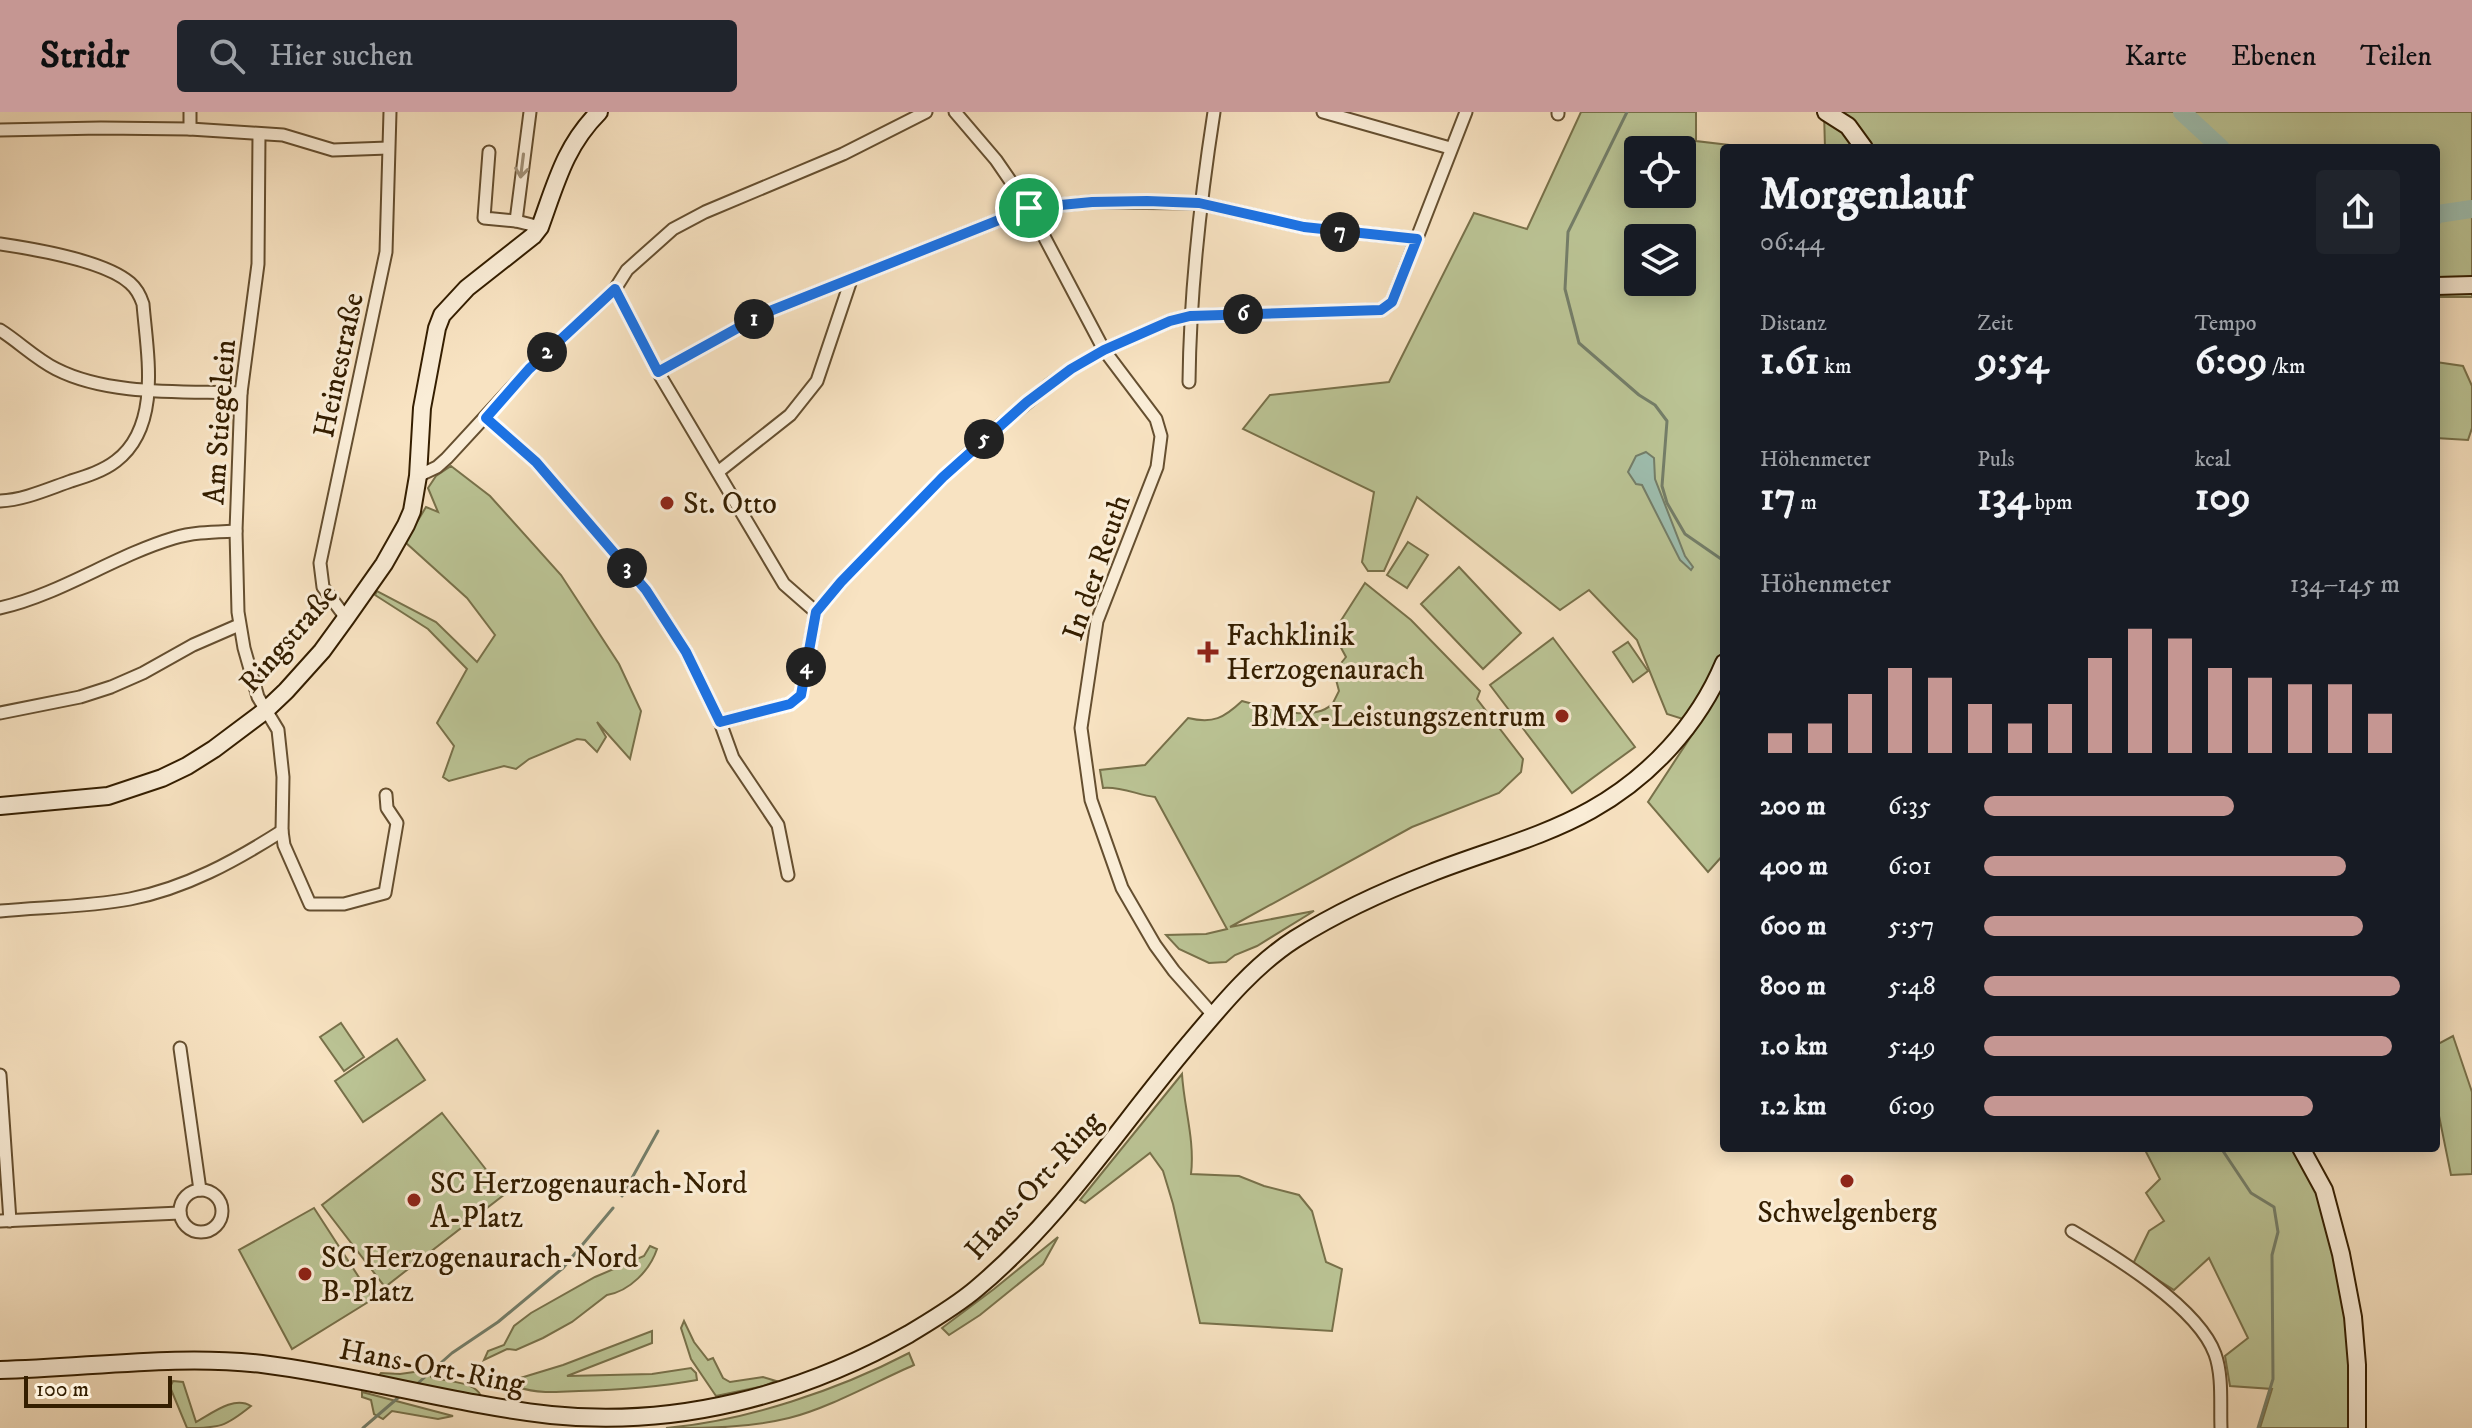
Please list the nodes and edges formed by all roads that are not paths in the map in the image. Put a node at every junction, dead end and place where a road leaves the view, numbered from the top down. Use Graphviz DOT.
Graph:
graph roads {
  1 [pos="101,112"];
  2 [pos="190,112"];
  3 [pos="390,112"];
  4 [pos="530,112"];
  5 [pos="599,112"];
  6 [pos="926,112"];
  7 [pos="955,112"];
  8 [pos="1214,112"];
  9 [pos="1323,112"];
  10 [pos="1466,112"];
  11 [pos="1831,115"];
  12 [pos="101,128"];
  13 [pos="190,129"];
  14 [pos="0,130"];
  15 [pos="259,134"];
  16 [pos="1862,144"];
  17 [pos="388,148"];
  18 [pos="1450,148"];
  19 [pos="489,152"];
  20 [pos="1199,203"];
  21 [pos="1029,208"];
  22 [pos="516,221"];
  23 [pos="540,227"];
  24 [pos="1417,239"];
  25 [pos="0,244"];
  26 [pos="851,280"];
  27 [pos="2472,285"];
  28 [pos="2440,286"];
  29 [pos="615,289"];
  30 [pos="1190,316"];
  31 [pos="0,330"];
  32 [pos="1104,350"];
  33 [pos="658,372"];
  34 [pos="1189,382"];
  35 [pos="149,390"];
  36 [pos="241,393"];
  37 [pos="486,418"];
  38 [pos="718,472"];
  39 [pos="418,476"];
  40 [pos="0,501"];
  41 [pos="236,531"];
  42 [pos="0,608"];
  43 [pos="816,612"];
  44 [pos="346,618"];
  45 [pos="239,625"];
  46 [pos="1720,671"];
  47 [pos="266,710"];
  48 [pos="0,713"];
  49 [pos="720,722"];
  50 [pos="386,795"];
  51 [pos="0,806"];
  52 [pos="282,831"];
  53 [pos="788,875"];
  54 [pos="0,911"];
  55 [pos="1213,1015"];
  56 [pos="180,1048"];
  57 [pos="0,1075"];
  58 [pos="2303,1152"];
  59 [pos="200,1190"];
  60 [pos="180,1213"];
  61 [pos="5,1221"];
  62 [pos="2072,1231"];
  63 [pos="0,1370"];
  64 [pos="2221,1428"];
  65 [pos="2357,1428"];
  1 -- 12 [label="street"];
  2 -- 13 [label="street"];
  3 -- 17 [label="street, Heinestraße"];
  4 -- 22 [label="street, one-way"];
  5 -- 23 [label="main road"];
  6 -- 29 [label="street"];
  7 -- 21 [label="street"];
  8 -- 20 [label="street"];
  9 -- 18 [label="street"];
  10 -- 18 [label="street"];
  11 -- 16 [label="main road"];
  12 -- 13 [label="street"];
  12 -- 14 [label="street"];
  13 -- 15 [label="street"];
  15 -- 17 [label="street"];
  15 -- 36 [label="street, Am Stiegelein"];
  17 -- 44 [label="street, Heinestraße"];
  18 -- 24 [label="street"];
  19 -- 22 [label="street"];
  20 -- 21 [label="street"];
  20 -- 24 [label="street"];
  20 -- 30 [label="street"];
  21 -- 26 [label="street"];
  21 -- 32 [label="street"];
  22 -- 23 [label="street"];
  23 -- 39 [label="main road, Ringstraße"];
  24 -- 30 [label="street"];
  25 -- 35 [label="street"];
  26 -- 33 [label="street"];
  26 -- 38 [label="street"];
  27 -- 28 [label="main road"];
  29 -- 33 [label="street"];
  29 -- 37 [label="street"];
  30 -- 32 [label="street"];
  30 -- 34 [label="street"];
  31 -- 35 [label="street"];
  32 -- 43 [label="street"];
  32 -- 55 [label="street, In der Reuth"];
  33 -- 38 [label="street"];
  35 -- 36 [label="street"];
  35 -- 40 [label="street"];
  36 -- 41 [label="street, Am Stiegelein"];
  37 -- 39 [label="street"];
  37 -- 49 [label="street"];
  38 -- 43 [label="street"];
  39 -- 44 [label="main road, Ringstraße"];
  41 -- 42 [label="street"];
  41 -- 45 [label="street, Am Stiegelein"];
  43 -- 49 [label="street"];
  44 -- 47 [label="main road, Ringstraße"];
  45 -- 47 [label="street, Am Stiegelein"];
  45 -- 48 [label="street"];
  46 -- 55 [label="main road, Hans-Ort-Ring"];
  47 -- 51 [label="main road, Ringstraße"];
  47 -- 52 [label="street, Am Stiegelein"];
  49 -- 53 [label="street"];
  50 -- 52 [label="street, Am Stiegelein"];
  52 -- 54 [label="street"];
  55 -- 63 [label="main road, Hans-Ort-Ring"];
  56 -- 59 [label="street"];
  57 -- 61 [label="street"];
  58 -- 65 [label="main road"];
  59 -- 60 [label="street"];
  59 -- 60 [label="street"];
  60 -- 61 [label="street"];
  62 -- 64 [label="street"];
}
